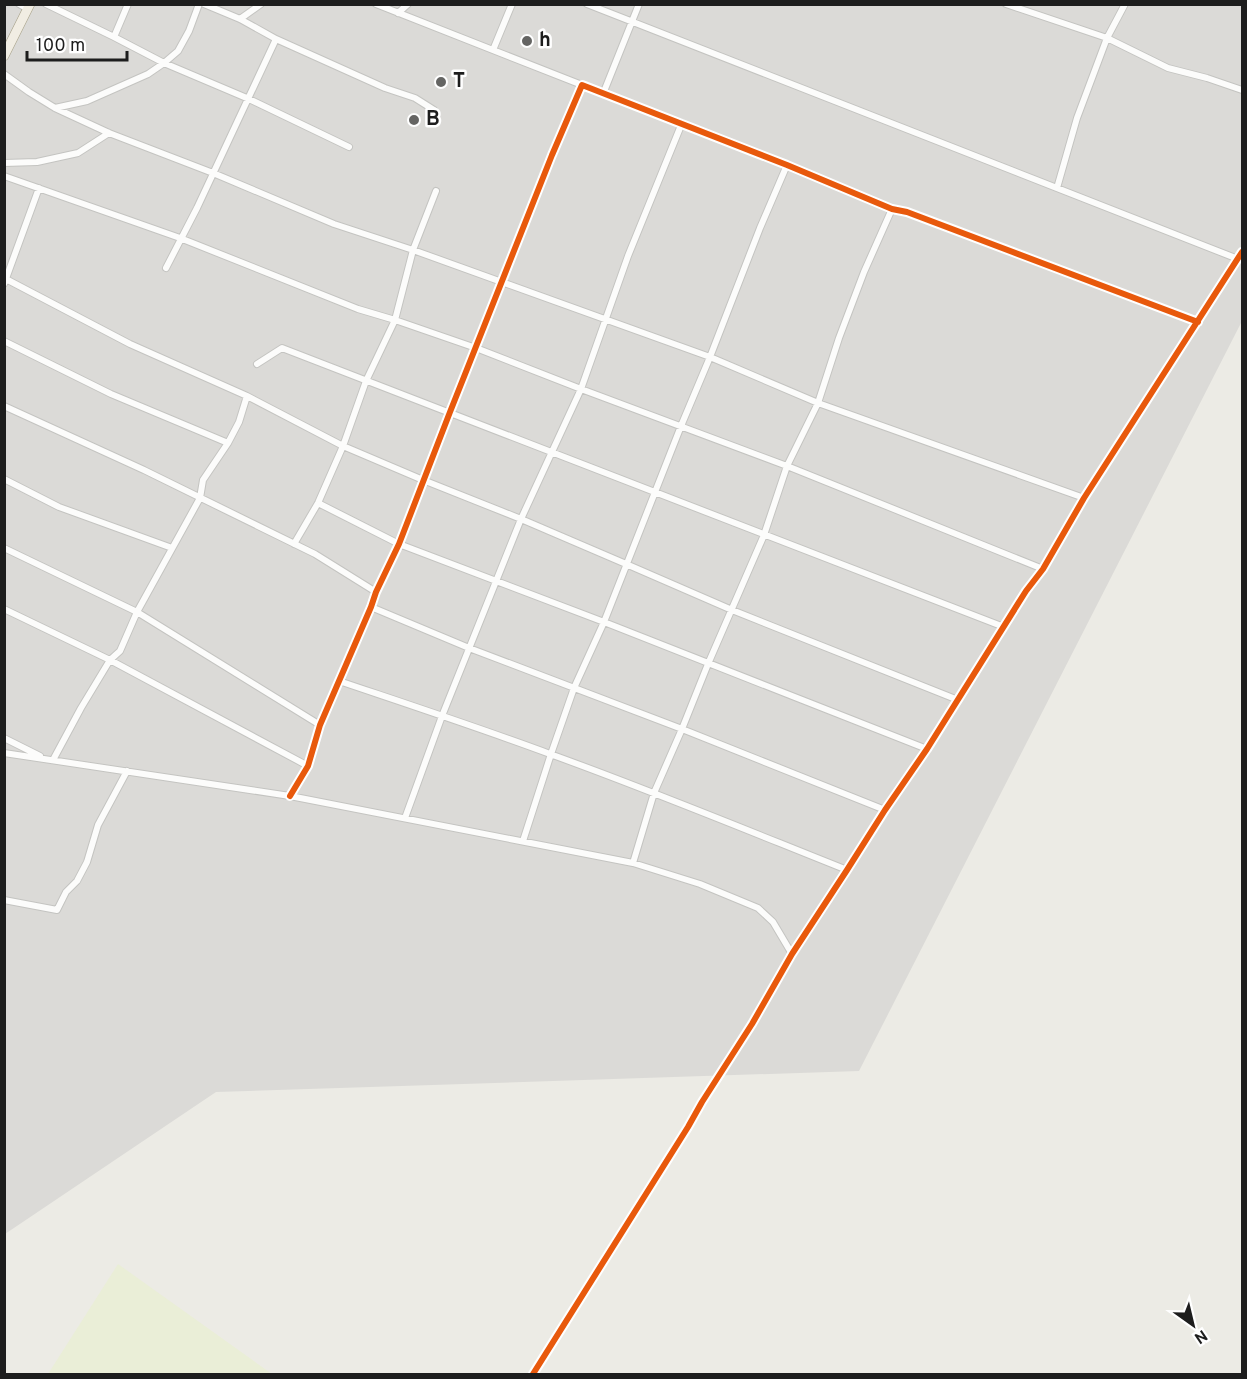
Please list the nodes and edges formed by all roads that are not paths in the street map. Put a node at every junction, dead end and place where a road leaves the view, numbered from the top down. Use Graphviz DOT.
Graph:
graph roads {
  1 [pos="46,4"];
  2 [pos="128,4"];
  3 [pos="201,4"];
  4 [pos="261,4"];
  5 [pos="376,4"];
  6 [pos="408,4"];
  7 [pos="512,4"];
  8 [pos="587,4"];
  9 [pos="639,4"];
  10 [pos="1006,4"];
  11 [pos="1125,4"];
  12 [pos="26,6"];
  13 [pos="398,13"];
  14 [pos="240,19"];
  15 [pos="633,21"];
  16 [pos="114,37"];
  17 [pos="1107,38"];
  18 [pos="276,39"];
  19 [pos="494,50"];
  20 [pos="4,56"];
  21 [pos="164,63"];
  22 [pos="4,74"];
  23 [pos="582,85"];
  24 [pos="1242,90"];
  25 [pos="603,94"];
  26 [pos="249,99"];
  27 [pos="55,108"];
  28 [pos="434,110"];
  29 [pos="682,123"];
  30 [pos="109,133"];
  31 [pos="350,147"];
  32 [pos="4,164"];
  33 [pos="787,165"];
  34 [pos="213,173"];
  35 [pos="4,176"];
  36 [pos="39,188"];
  37 [pos="1057,188"];
  38 [pos="436,191"];
  39 [pos="892,209"];
  40 [pos="180,238"];
  41 [pos="413,250"];
  42 [pos="1242,252"];
  43 [pos="1238,259"];
  44 [pos="166,268"];
  45 [pos="5,280"];
  46 [pos="501,283"];
  47 [pos="394,320"];
  48 [pos="604,320"];
  49 [pos="1198,322"];
  50 [pos="4,341"];
  51 [pos="476,348"];
  52 [pos="710,357"];
  53 [pos="257,364"];
  54 [pos="366,381"];
  55 [pos="580,389"];
  56 [pos="247,396"];
  57 [pos="818,403"];
  58 [pos="4,406"];
  59 [pos="450,412"];
  60 [pos="681,426"];
  61 [pos="228,443"];
  62 [pos="343,446"];
  63 [pos="553,453"];
  64 [pos="787,466"];
  65 [pos="4,479"];
  66 [pos="423,480"];
  67 [pos="656,493"];
  68 [pos="200,498"];
  69 [pos="1084,498"];
  70 [pos="318,503"];
  71 [pos="521,519"];
  72 [pos="764,535"];
  73 [pos="294,544"];
  74 [pos="399,544"];
  75 [pos="4,548"];
  76 [pos="172,548"];
  77 [pos="627,564"];
  78 [pos="1043,569"];
  79 [pos="496,581"];
  80 [pos="375,592"];
  81 [pos="371,607"];
  82 [pos="4,609"];
  83 [pos="732,610"];
  84 [pos="136,612"];
  85 [pos="604,622"];
  86 [pos="1004,627"];
  87 [pos="469,648"];
  88 [pos="110,660"];
  89 [pos="708,664"];
  90 [pos="339,681"];
  91 [pos="574,688"];
  92 [pos="958,700"];
  93 [pos="442,716"];
  94 [pos="320,725"];
  95 [pos="682,729"];
  96 [pos="4,738"];
  97 [pos="927,749"];
  98 [pos="4,753"];
  99 [pos="551,754"];
  100 [pos="50,759"];
  101 [pos="308,766"];
  102 [pos="127,771"];
  103 [pos="654,793"];
  104 [pos="290,796"];
  105 [pos="885,810"];
  106 [pos="405,818"];
  107 [pos="523,841"];
  108 [pos="633,863"];
  109 [pos="848,870"];
  110 [pos="4,900"];
  111 [pos="792,954"];
  112 [pos="533,1374"];
  1 -- 16 [label="street"];
  2 -- 16 [label="street"];
  3 -- 14 [label="street"];
  3 -- 21 [label="street"];
  4 -- 14 [label="street"];
  5 -- 13 [label="street"];
  6 -- 13 [label="street"];
  7 -- 19 [label="street"];
  8 -- 15 [label="street"];
  9 -- 15 [label="street"];
  10 -- 17 [label="street"];
  11 -- 17 [label="street"];
  12 -- 20 [label="main road"];
  13 -- 19 [label="street"];
  14 -- 18 [label="street"];
  15 -- 25 [label="street"];
  15 -- 37 [label="street"];
  16 -- 21 [label="street"];
  17 -- 24 [label="street"];
  17 -- 37 [label="street"];
  18 -- 26 [label="street"];
  18 -- 28 [label="street"];
  19 -- 23 [label="street"];
  21 -- 26 [label="street"];
  21 -- 27 [label="street"];
  22 -- 27 [label="street"];
  23 -- 25 [label="street"];
  23 -- 46 [label="street"];
  25 -- 29 [label="street"];
  26 -- 31 [label="street"];
  26 -- 34 [label="street"];
  27 -- 30 [label="street"];
  29 -- 33 [label="street"];
  29 -- 48 [label="street"];
  30 -- 32 [label="street"];
  30 -- 34 [label="street"];
  33 -- 39 [label="street"];
  33 -- 52 [label="street"];
  34 -- 40 [label="street"];
  34 -- 41 [label="street"];
  35 -- 36 [label="street"];
  36 -- 40 [label="street"];
  36 -- 45 [label="street"];
  37 -- 43 [label="street"];
  38 -- 41 [label="street"];
  39 -- 49 [label="street"];
  39 -- 57 [label="street"];
  40 -- 44 [label="street"];
  40 -- 47 [label="street"];
  41 -- 46 [label="street"];
  41 -- 47 [label="street"];
  42 -- 43 [label="street"];
  43 -- 49 [label="street"];
  45 -- 56 [label="street"];
  46 -- 48 [label="street"];
  46 -- 51 [label="street"];
  47 -- 51 [label="street"];
  47 -- 54 [label="street"];
  48 -- 52 [label="street"];
  48 -- 55 [label="street"];
  49 -- 69 [label="street"];
  50 -- 61 [label="street"];
  51 -- 55 [label="street"];
  51 -- 59 [label="street"];
  52 -- 57 [label="street"];
  52 -- 60 [label="street"];
  53 -- 54 [label="street"];
  54 -- 59 [label="street"];
  54 -- 62 [label="street"];
  55 -- 60 [label="street"];
  55 -- 63 [label="street"];
  56 -- 61 [label="street"];
  56 -- 62 [label="street"];
  57 -- 64 [label="street"];
  57 -- 69 [label="street"];
  58 -- 68 [label="street"];
  59 -- 63 [label="street"];
  59 -- 66 [label="street"];
  60 -- 64 [label="street"];
  60 -- 67 [label="street"];
  61 -- 68 [label="street"];
  62 -- 66 [label="street"];
  62 -- 70 [label="street"];
  63 -- 67 [label="street"];
  63 -- 71 [label="street"];
  64 -- 72 [label="street"];
  64 -- 78 [label="street"];
  65 -- 76 [label="street"];
  66 -- 71 [label="street"];
  66 -- 74 [label="street"];
  67 -- 72 [label="street"];
  67 -- 77 [label="street"];
  68 -- 73 [label="street"];
  68 -- 76 [label="street"];
  69 -- 78 [label="street"];
  70 -- 73 [label="street"];
  70 -- 74 [label="street"];
  71 -- 77 [label="street"];
  71 -- 79 [label="street"];
  72 -- 83 [label="street"];
  72 -- 86 [label="street"];
  73 -- 80 [label="street"];
  74 -- 79 [label="street"];
  74 -- 80 [label="street"];
  75 -- 84 [label="street"];
  76 -- 84 [label="street"];
  77 -- 83 [label="street"];
  77 -- 85 [label="street"];
  78 -- 86 [label="street"];
  79 -- 85 [label="street"];
  79 -- 87 [label="street"];
  80 -- 81 [label="street"];
  81 -- 87 [label="street"];
  81 -- 90 [label="street"];
  82 -- 88 [label="street"];
  83 -- 89 [label="street"];
  83 -- 92 [label="street"];
  84 -- 88 [label="street"];
  84 -- 94 [label="street"];
  85 -- 89 [label="street"];
  85 -- 91 [label="street"];
  86 -- 92 [label="street"];
  87 -- 91 [label="street"];
  87 -- 93 [label="street"];
  88 -- 100 [label="street"];
  88 -- 101 [label="street"];
  89 -- 95 [label="street"];
  89 -- 97 [label="street"];
  90 -- 93 [label="street"];
  90 -- 94 [label="street"];
  91 -- 95 [label="street"];
  91 -- 99 [label="street"];
  92 -- 97 [label="street"];
  93 -- 99 [label="street"];
  93 -- 106 [label="street"];
  94 -- 101 [label="street"];
  95 -- 103 [label="street"];
  95 -- 105 [label="street"];
  96 -- 100 [label="street"];
  97 -- 105 [label="street"];
  98 -- 100 [label="street"];
  99 -- 103 [label="street"];
  99 -- 107 [label="street"];
  100 -- 102 [label="street"];
  101 -- 104 [label="street"];
  102 -- 104 [label="street"];
  102 -- 110 [label="street"];
  103 -- 108 [label="street"];
  103 -- 109 [label="street"];
  104 -- 106 [label="street"];
  105 -- 109 [label="street"];
  106 -- 107 [label="street"];
  107 -- 108 [label="street"];
  108 -- 111 [label="street"];
  109 -- 111 [label="street"];
  111 -- 112 [label="street"];
}
